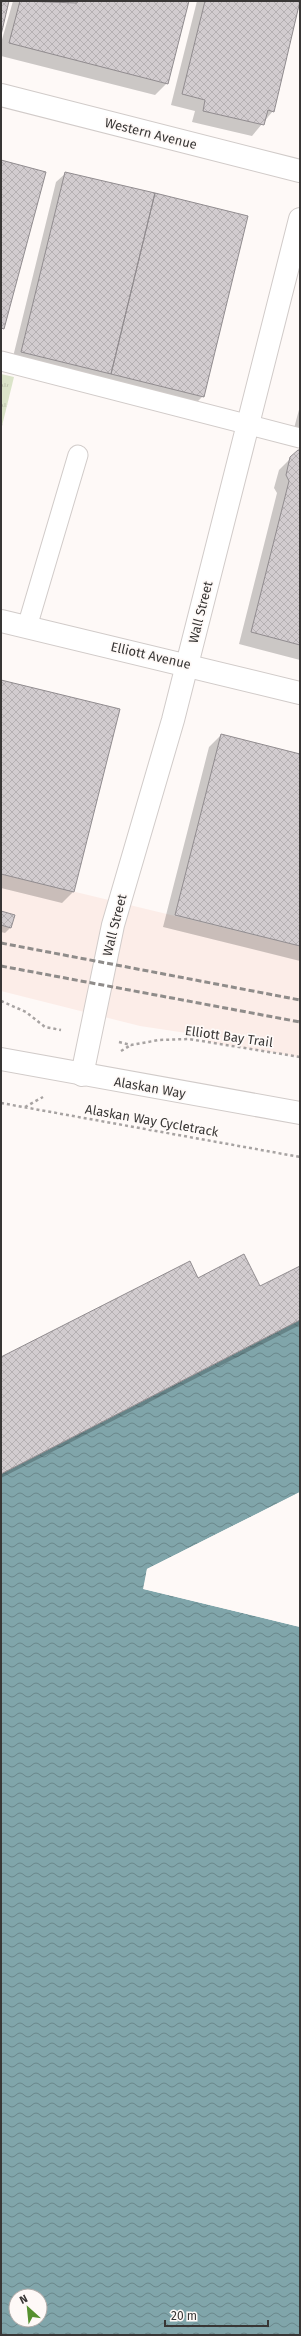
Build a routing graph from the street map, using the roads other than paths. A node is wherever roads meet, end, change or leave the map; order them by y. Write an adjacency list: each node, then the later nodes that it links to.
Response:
1 (1, 95): 2 (main road, Western Avenue)
2 (300, 170)
3 (300, 219): 5 (main road, Wall Street)
4 (1, 361): 5 (lane)
5 (248, 425): 6 (lane); 10 (main road, Wall Street)
6 (300, 438)
7 (78, 455): 9 (lane)
8 (1, 621): 9 (main road, Elliott Avenue)
9 (27, 627): 10 (main road, Elliott Avenue)
10 (187, 664): 11 (main road, Elliott Avenue); 13 (main road, Wall Street)
11 (300, 692)
12 (1, 1059): 13 (main road, Alaskan Way)
13 (82, 1074): 14 (main road, Alaskan Way)
14 (300, 1113)

